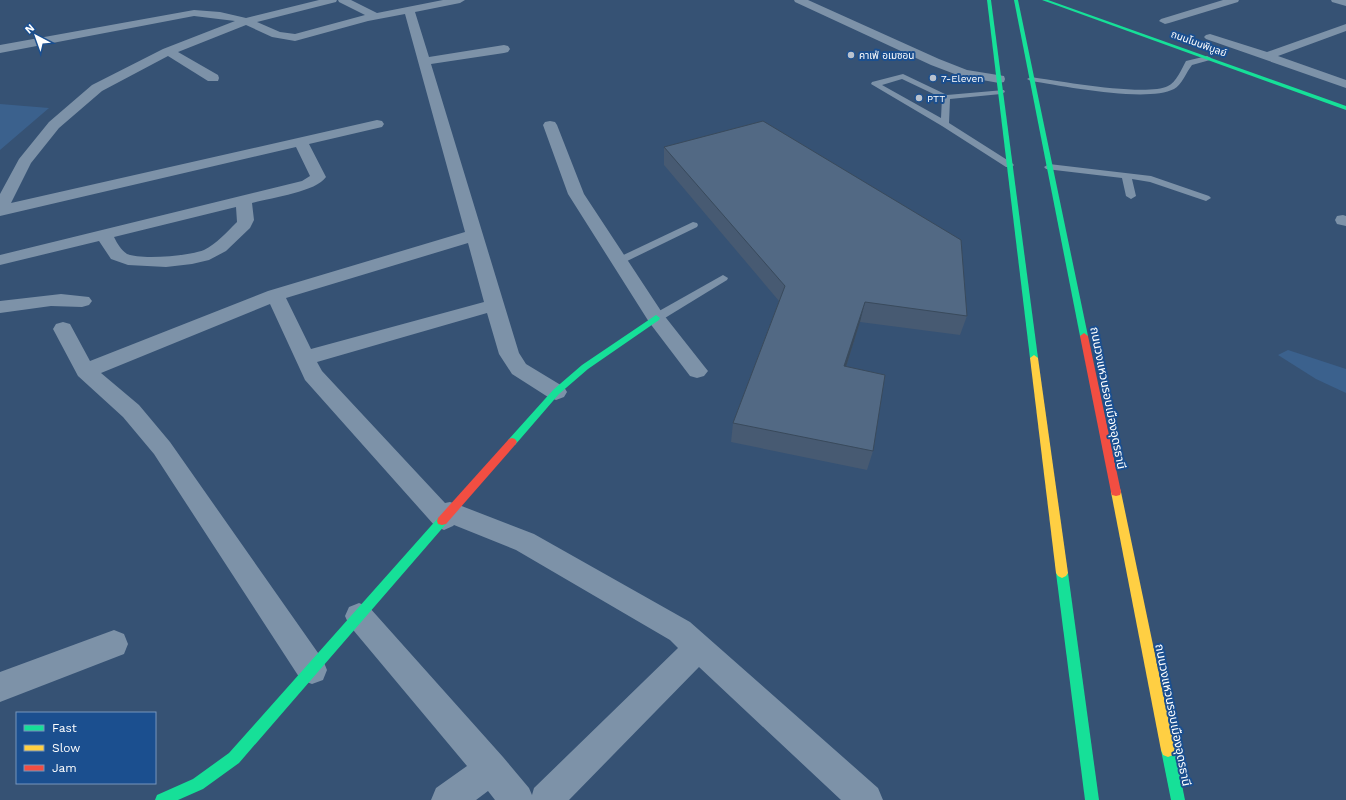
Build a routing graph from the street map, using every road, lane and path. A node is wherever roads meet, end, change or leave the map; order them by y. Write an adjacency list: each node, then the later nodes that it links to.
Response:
1 (332, 0): 14 (street)
2 (343, 0): 12 (street)
3 (460, 0): 11 (street)
4 (799, 0): 25 (street)
5 (989, 0): 25 (main road)
6 (1016, 0): 26 (main road, ถนนวงแหวนรอบเมืองอุดรธานี)
7 (1044, 0): 21 (main road, ถนนโนนพิบูลย์)
8 (1234, 0): 13 (street)
9 (1336, 0): 10 (street)
10 (1346, 3)
11 (409, 10): 12 (street); 23 (street)
12 (375, 16): 14 (street)
13 (1165, 21)
14 (246, 22): 18 (street); 19 (street)
15 (1346, 27): 20 (street)
16 (1210, 37): 20 (street)
17 (504, 49): 23 (street)
18 (0, 50): 22 (street)
19 (167, 52): 24 (street); 41 (street)
20 (1267, 56): 27 (street)
21 (1207, 58): 26 (lane); 30 (main road, ถนนโนนพิบูลย์)
22 (0, 61)
23 (425, 61): 44 (street)
24 (212, 78)
25 (999, 79): 28 (main road)
26 (1031, 79): 36 (main road, ถนนวงแหวนรอบเมืองอุดรธานี)
27 (1346, 84)
28 (1001, 92): 29 (lane); 35 (main road)
29 (946, 97): 32 (lane); 32 (lane)
30 (1346, 108)
31 (377, 124): 34 (street)
32 (945, 124): 35 (lane)
33 (550, 125): 46 (street)
34 (301, 142): 40 (street); 41 (street)
35 (1009, 165): 70 (main road)
36 (1049, 167): 37 (lane); 71 (main road, ถนนวงแหวนรอบเมืองอุดรธานี)
37 (1126, 176): 38 (lane); 39 (lane)
38 (1131, 196)
39 (1206, 198)
40 (244, 200): 43 (street); 43 (street)
41 (0, 210)
42 (694, 225): 46 (lane)
43 (104, 234): 45 (street)
44 (475, 235): 48 (street); 50 (street)
45 (0, 260)
46 (619, 261): 52 (street)
47 (723, 278): 52 (lane)
48 (275, 294): 54 (street); 55 (street)
49 (82, 301): 51 (street)
50 (495, 305): 54 (street); 57 (street)
51 (0, 307)
52 (656, 318): 56 (street); 57 (main road)
53 (63, 329): 55 (street)
54 (305, 358): 58 (street)
55 (85, 371): 62 (street)
56 (697, 371)
57 (556, 392): 58 (main road)
58 (447, 516): 59 (main road); 61 (street)
59 (360, 616): 62 (main road); 64 (street)
60 (114, 644): 63 (street)
61 (698, 648): 68 (street); 69 (street)
62 (312, 670): 65 (main road)
63 (0, 687)
64 (491, 768): 66 (street); 67 (street)
65 (162, 800)
66 (448, 800)
67 (517, 800)
68 (546, 800)
69 (866, 800)
70 (1092, 800)
71 (1178, 800)

